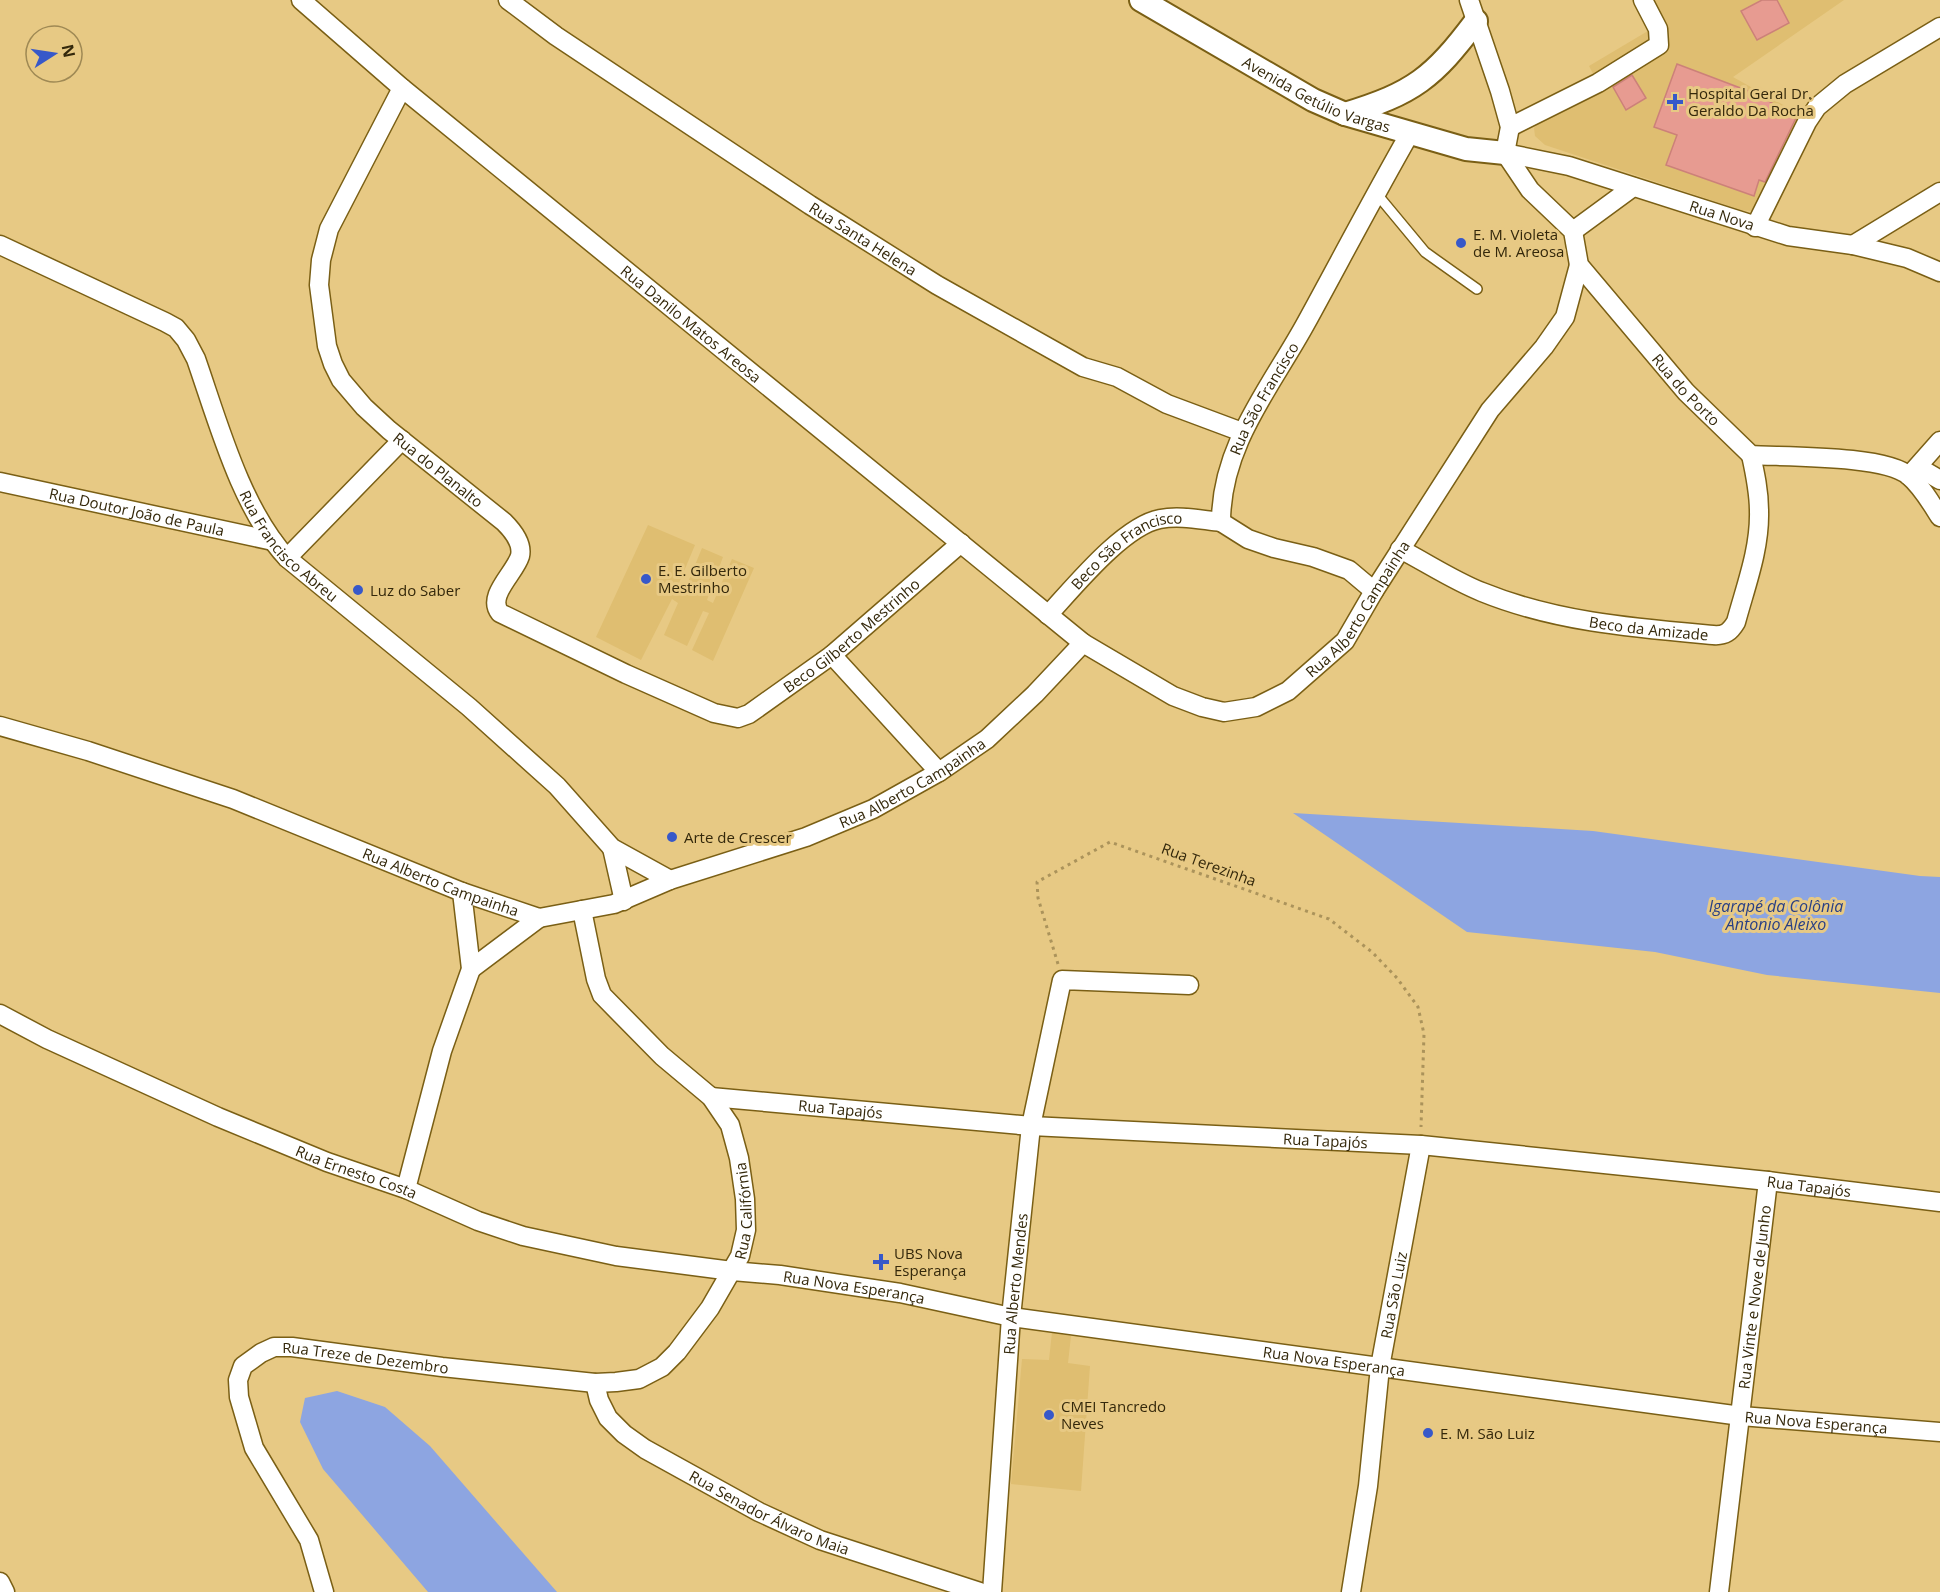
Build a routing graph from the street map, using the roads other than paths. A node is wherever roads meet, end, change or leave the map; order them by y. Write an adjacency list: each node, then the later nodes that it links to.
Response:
1 (301, 0): 7 (street, Rua Danilo Matos Areosa)
2 (508, 0): 22 (street, Rua Santa Helena)
3 (1141, 0): 8 (street, Avenida Getúlio Vargas)
4 (1643, 0): 9 (street)
5 (1473, 10): 8 (street); 9 (street)
6 (1940, 27): 15 (street)
7 (402, 88): 23 (street, Rua do Planalto); 32 (street, Rua Danilo Matos Areosa)
8 (1345, 114): 10 (street, Avenida Getúlio Vargas)
9 (1510, 127): 11 (street)
10 (1410, 133): 11 (street, Avenida Getúlio Vargas); 14 (street, Rua São Francisco)
11 (1505, 153): 12 (street, Rua Nova); 16 (street)
12 (1634, 187): 15 (street, Rua Nova); 16 (street)
13 (1940, 192): 18 (street)
14 (1376, 194): 21 (lane); 22 (street, Rua São Francisco)
15 (1755, 227): 18 (street, Rua Nova)
16 (1573, 231): 19 (street)
17 (0, 245): 31 (street, Rua Francisco Abreu)
18 (1853, 245): 20 (street, Rua Nova)
19 (1579, 265): 25 (street, Rua do Porto); 33 (street, Rua Alberto Campainha)
20 (1940, 272)
21 (1477, 289)
22 (1242, 432): 30 (street, Rua São Francisco)
23 (402, 440): 34 (street); 39 (street, Rua do Planalto)
24 (1940, 441): 26 (street)
25 (1751, 454): 26 (street); 33 (street, Beco da Amizade)
26 (1914, 472): 27 (street); 29 (street)
27 (1940, 480)
28 (0, 482): 31 (street, Rua Doutor João de Paula)
29 (1940, 517)
30 (1221, 522): 35 (street); 36 (street, Beco São Francisco)
31 (273, 542): 34 (street, Rua Francisco Abreu)
32 (960, 543): 36 (street, Rua Danilo Matos Areosa); 38 (street, Beco Gilberto Mestrinho)
33 (1400, 549): 35 (street, Rua Alberto Campainha)
34 (287, 558): 42 (street, Rua Francisco Abreu)
35 (1374, 591): 37 (street, Rua Alberto Campainha)
36 (1048, 615): 37 (street, Rua Danilo Matos Areosa)
37 (1083, 643): 41 (street, Rua Alberto Campainha)
38 (832, 655): 39 (street, Beco Gilberto Mestrinho); 41 (street)
39 (738, 718)
40 (0, 726): 44 (street, Rua Alberto Campainha)
41 (939, 772): 43 (street, Rua Alberto Campainha)
42 (612, 848): 43 (street, Rua Francisco Abreu); 45 (street, Rua Francisco Abreu)
43 (670, 880): 45 (street, Rua Alberto Campainha)
44 (462, 892): 47 (street, Rua Alberto Campainha); 48 (street)
45 (624, 901): 46 (street, Rua Alberto Campainha)
46 (582, 910): 47 (street, Rua Alberto Campainha); 51 (street, Rua Califórnia)
47 (539, 918): 48 (street)
48 (471, 969): 55 (street)
49 (1189, 985): 52 (street, Rua Alberto Mendes)
50 (0, 1014): 55 (street, Rua Ernesto Costa)
51 (711, 1097): 52 (street, Rua Tapajós); 57 (street, Rua Califórnia)
52 (1032, 1126): 53 (street, Rua Tapajós); 58 (street, Rua Alberto Mendes)
53 (1421, 1145): 54 (street, Rua Tapajós); 59 (street, Rua São Luiz)
54 (1768, 1181): 56 (street, Rua Tapajós); 61 (street, Rua Vinte e Nove de Junho)
55 (406, 1189): 57 (street, Rua Ernesto Costa)
56 (1940, 1202)
57 (732, 1271): 58 (street, Rua Nova Esperança); 60 (street, Rua Califórnia)
58 (1011, 1317): 59 (street, Rua Nova Esperança); 67 (street, Rua Alberto Mendes)
59 (1380, 1367): 61 (street, Rua Nova Esperança); 68 (street, Rua São Luiz)
60 (595, 1383): 65 (street, Rua Treze de Dezembro); 66 (street, Rua Senador Álvaro Maia)
61 (1741, 1416): 62 (street, Rua Nova Esperança); 69 (street, Rua Vinte e Nove de Junho)
62 (1940, 1432)
63 (0, 1582): 64 (street)
64 (5, 1592)
65 (324, 1592)
66 (980, 1592)
67 (992, 1592)
68 (1351, 1592)
69 (1719, 1592)

